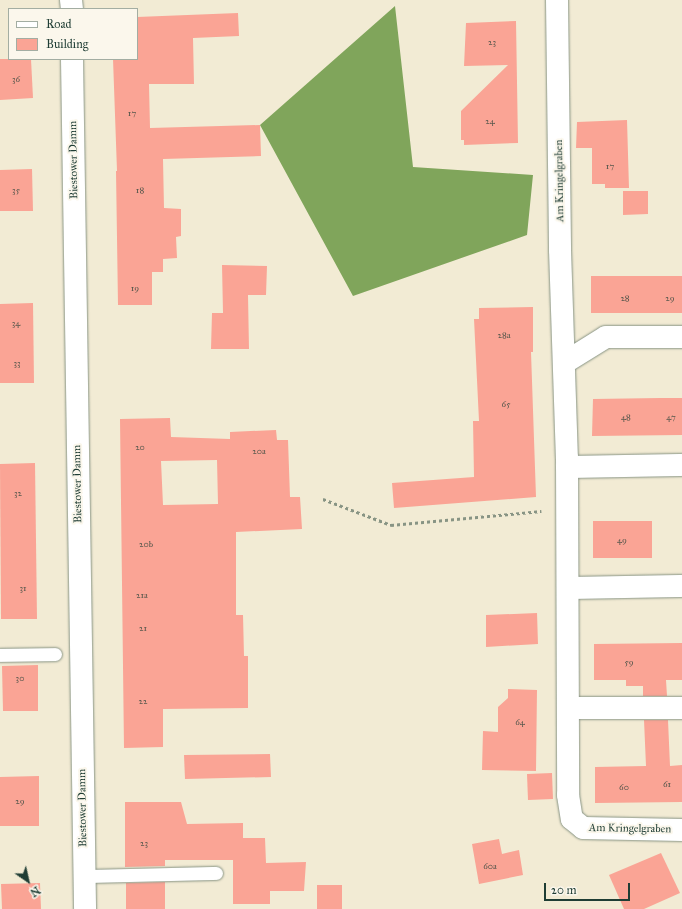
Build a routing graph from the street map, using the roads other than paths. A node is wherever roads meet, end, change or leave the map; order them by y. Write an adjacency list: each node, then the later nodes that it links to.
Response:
1 (557, 0): 4 (street, Am Kringelgraben)
2 (72, 60): 15 (street, Biestower Damm)
3 (682, 337): 4 (street)
4 (564, 363): 6 (street, Am Kringelgraben)
5 (682, 465): 6 (street)
6 (567, 467): 8 (street, Am Kringelgraben)
7 (682, 586): 8 (street)
8 (568, 588): 11 (street, Am Kringelgraben)
9 (55, 654): 10 (lane)
10 (0, 655)
11 (568, 708): 12 (street); 13 (street, Am Kringelgraben)
12 (682, 708)
13 (682, 830)
14 (216, 873): 15 (lane)
15 (84, 876): 16 (street, Biestower Damm)
16 (85, 909)

